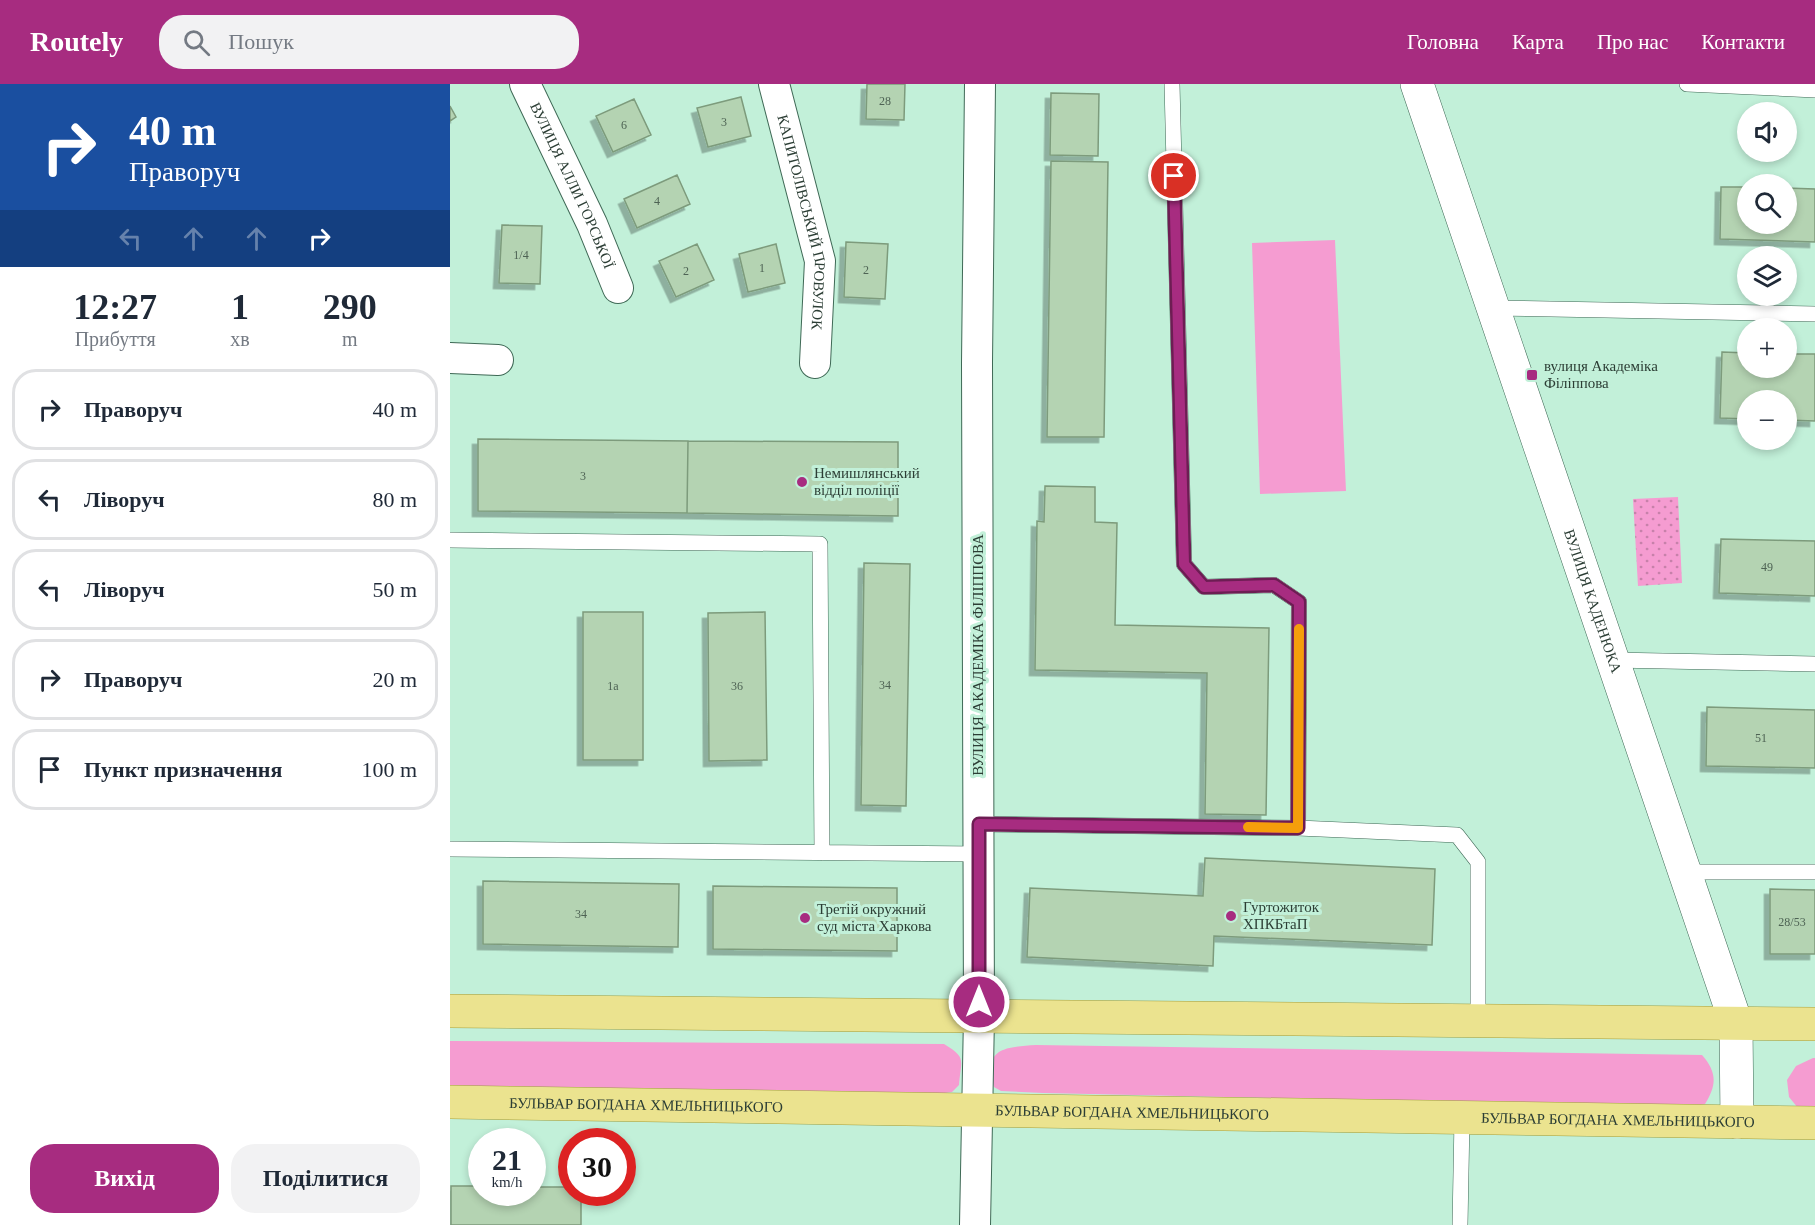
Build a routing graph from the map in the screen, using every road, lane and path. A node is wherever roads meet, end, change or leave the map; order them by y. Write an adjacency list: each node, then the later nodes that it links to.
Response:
1 (525, 84): 8 (street, ВУЛИЦЯ АЛЛИ ГОРСЬКОЇ)
2 (774, 84): 13 (street, КАПИТОЛІВСЬКИЙ ПРОВУЛОК)
3 (980, 84): 17 (street, ВУЛИЦЯ АКАДЕМІКА ФІЛІППОВА)
4 (1172, 84): 18 (lane)
5 (1417, 84): 9 (street, ВУЛИЦЯ КАДЕНЮКА)
6 (1687, 84): 7 (lane)
7 (1815, 90)
8 (618, 288)
9 (1493, 308): 10 (lane); 15 (street, ВУЛИЦЯ КАДЕНЮКА)
10 (1815, 314)
11 (450, 358): 12 (street)
12 (498, 360)
13 (815, 363)
14 (450, 540): 20 (lane)
15 (1612, 660): 16 (lane); 22 (street, ВУЛИЦЯ КАДЕНЮКА)
16 (1815, 664)
17 (972, 824): 18 (lane); 21 (street, ВУЛИЦЯ АКАДЕМІКА ФІЛІППОВА)
18 (1298, 828): 26 (lane)
19 (450, 849): 20 (lane)
20 (822, 853): 21 (lane)
21 (979, 854): 25 (street, ВУЛИЦЯ АКАДЕМІКА ФІЛІППОВА)
22 (1684, 872): 23 (lane); 27 (street, ВУЛИЦЯ КАДЕНЮКА)
23 (1815, 872)
24 (450, 1011): 25 (main road)
25 (979, 1016): 26 (main road); 30 (street, ВУЛИЦЯ АКАДЕМІКА ФІЛІППОВА)
26 (1478, 1021): 27 (main road)
27 (1736, 1023): 28 (main road); 32 (street, ВУЛИЦЯ КАДЕНЮКА)
28 (1815, 1024)
29 (450, 1102): 30 (main road, БУЛЬВАР БОГДАНА ХМЕЛЬНИЦЬКОГО)
30 (977, 1110): 31 (main road, БУЛЬВАР БОГДАНА ХМЕЛЬНИЦЬКОГО); 34 (street, ВУЛИЦЯ АКАДЕМІКА ФІЛІППОВА)
31 (1462, 1119): 32 (main road, БУЛЬВАР БОГДАНА ХМЕЛЬНИЦЬКОГО); 35 (lane)
32 (1737, 1122): 33 (main road, БУЛЬВАР БОГДАНА ХМЕЛЬНИЦЬКОГО)
33 (1815, 1124)
34 (975, 1225)
35 (1460, 1225)

